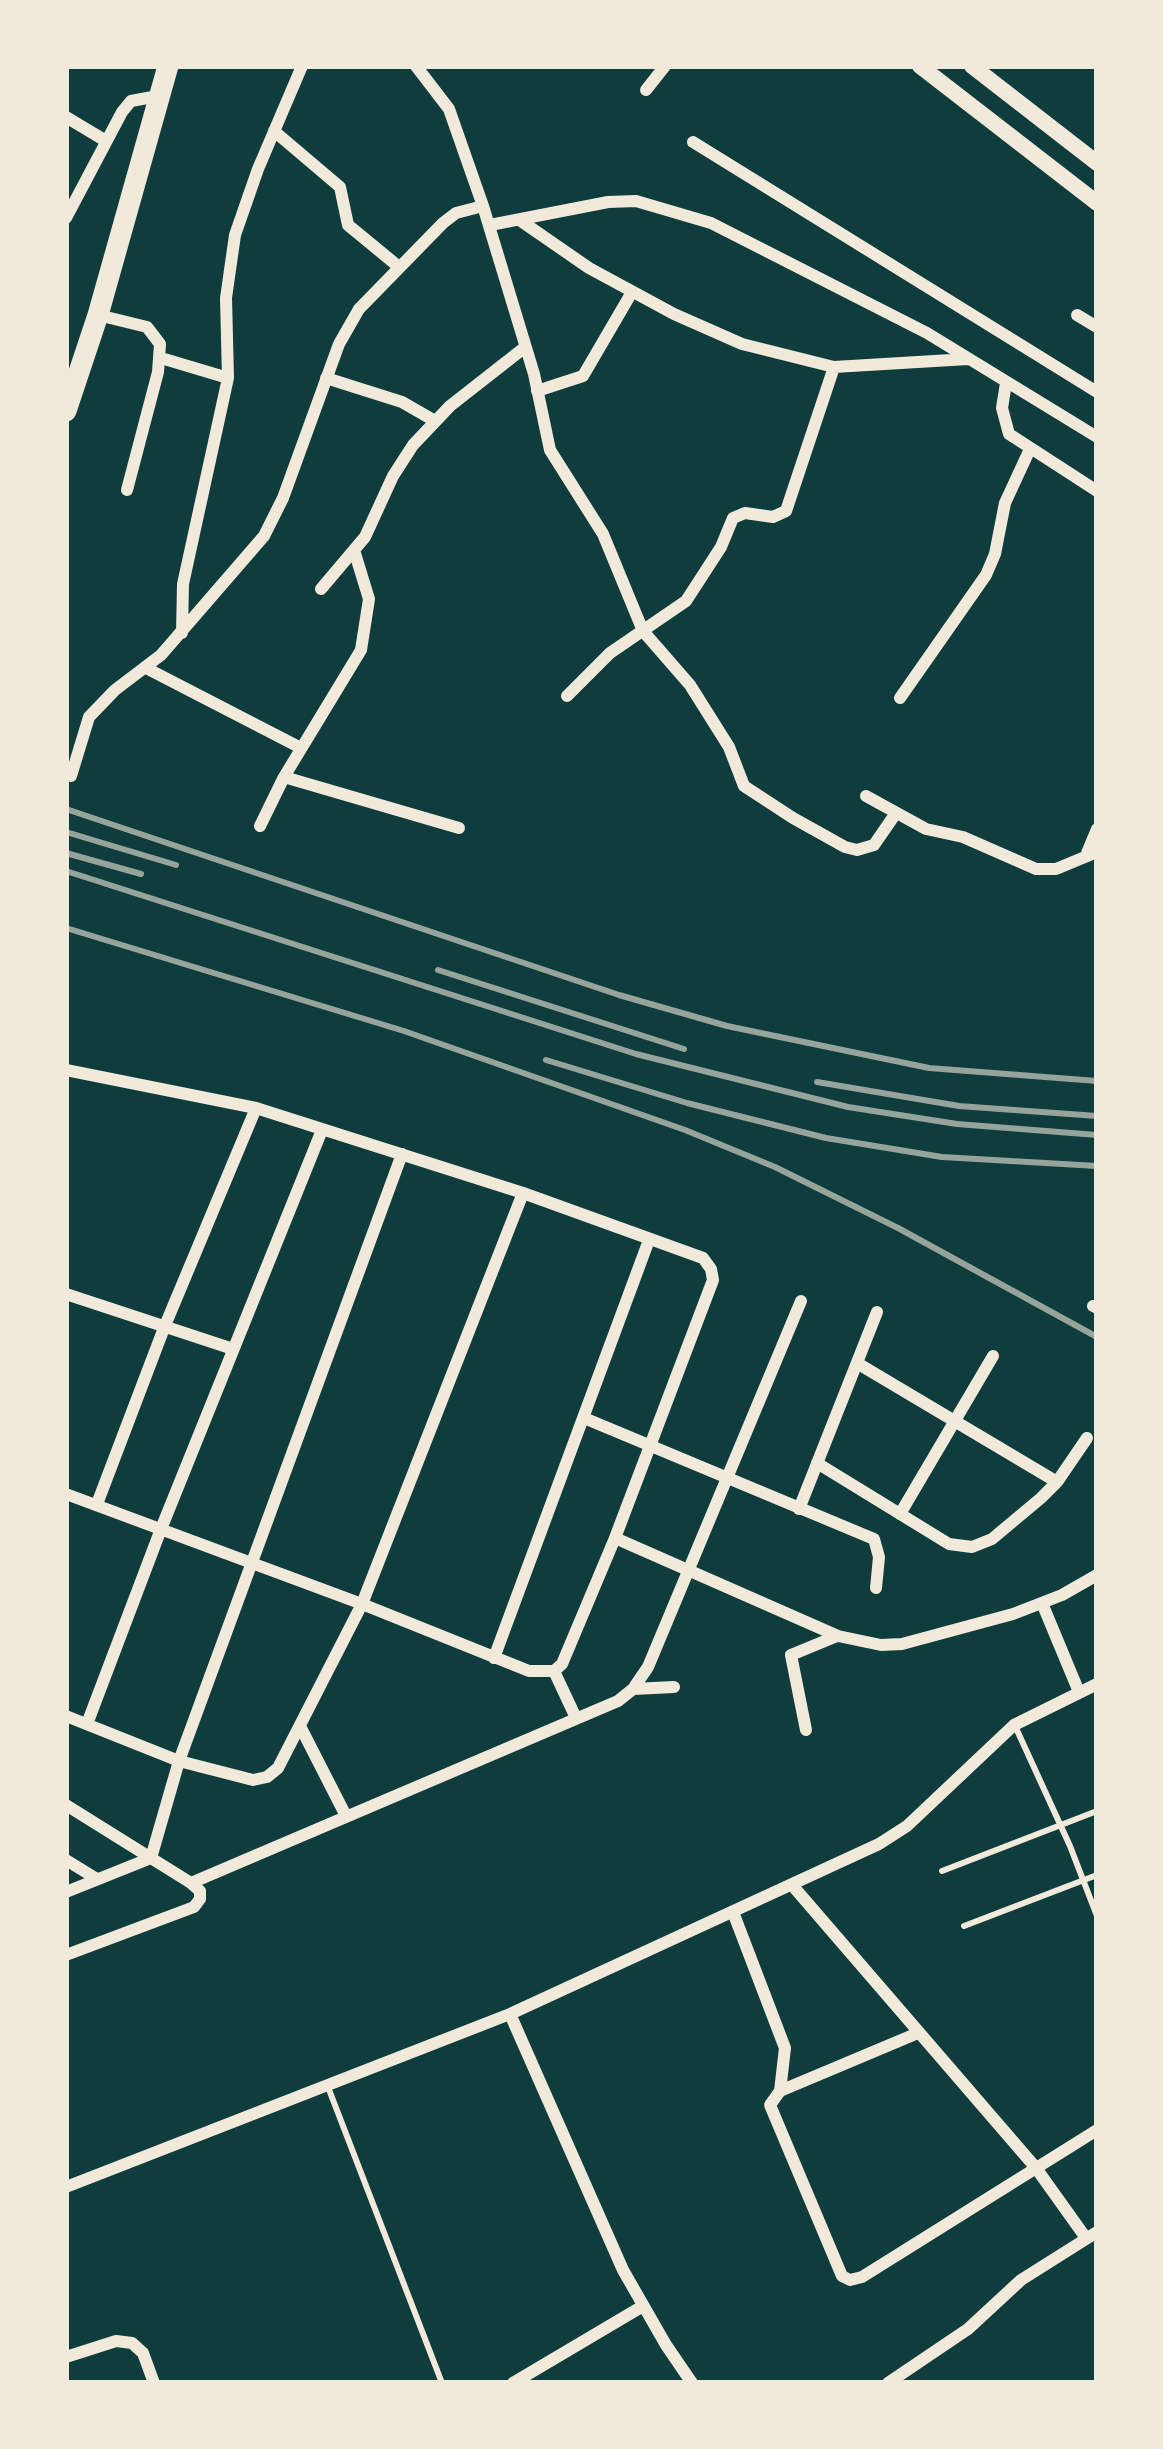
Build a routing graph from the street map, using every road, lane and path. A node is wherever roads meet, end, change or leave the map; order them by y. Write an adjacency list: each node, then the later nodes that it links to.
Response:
1 (168, 66): 8 (highway)
2 (302, 66): 10 (street)
3 (416, 66): 15 (street)
4 (665, 66): 7 (street)
5 (920, 66): 14 (main road)
6 (972, 66): 13 (main road)
7 (646, 90)
8 (158, 96): 11 (street); 21 (highway)
9 (66, 117): 11 (street)
10 (274, 131): 19 (street); 28 (street)
11 (106, 141): 16 (street)
12 (693, 142): 32 (street)
13 (1097, 163)
14 (1097, 203)
15 (484, 206): 18 (street); 19 (street)
16 (66, 218)
17 (520, 220): 18 (street); 20 (street); 26 (street)
18 (490, 225): 24 (street)
19 (398, 267): 29 (street)
20 (632, 292): 27 (street); 31 (street)
21 (98, 315): 25 (street); 33 (highway)
22 (1077, 315): 23 (street)
23 (1097, 327)
24 (524, 348): 31 (street); 34 (street)
25 (160, 358): 28 (street); 37 (street)
26 (968, 359): 27 (street); 30 (street)
27 (834, 367): 41 (street)
28 (228, 378): 42 (street)
29 (326, 378): 34 (street); 42 (street)
30 (1006, 383): 35 (street); 36 (street)
31 (537, 391): 41 (street)
32 (1097, 392)
33 (66, 411)
34 (435, 421): 39 (street)
35 (1097, 437)
36 (1030, 449): 38 (street); 45 (street)
37 (127, 490)
38 (1097, 491)
39 (354, 550): 40 (street); 46 (street)
40 (321, 589)
41 (643, 631): 44 (street); 50 (street)
42 (182, 633): 43 (street)
43 (146, 668): 46 (street); 47 (street)
44 (567, 696)
45 (900, 698)
46 (301, 748): 48 (street)
47 (71, 776)
48 (284, 777): 51 (street); 52 (street)
49 (866, 796): 50 (street)
50 (896, 813): 54 (street)
51 (260, 826)
52 (459, 828)
53 (1097, 829): 54 (street)
54 (1092, 853)
55 (66, 1070): 56 (street)
56 (256, 1108): 57 (street); 64 (street)
57 (322, 1130): 58 (street); 65 (street)
58 (402, 1154): 59 (street); 81 (street)
59 (523, 1193): 60 (street); 85 (street)
60 (650, 1240): 68 (street); 71 (street)
61 (66, 1294): 64 (street)
62 (801, 1301): 73 (street)
63 (878, 1312): 67 (street)
64 (164, 1328): 65 (street); 76 (street)
65 (233, 1349): 79 (street)
66 (993, 1356): 69 (street)
67 (857, 1364): 69 (street); 72 (street)
68 (584, 1418): 71 (street); 88 (street)
69 (956, 1420): 74 (street); 78 (street)
70 (1088, 1438): 74 (street)
71 (652, 1446): 73 (street); 80 (street)
72 (817, 1463): 77 (street); 78 (street)
73 (725, 1478): 77 (street); 82 (street)
74 (1057, 1482): 78 (street)
75 (66, 1494): 76 (street)
76 (97, 1504): 79 (street)
77 (799, 1509): 84 (street)
78 (900, 1514)
79 (161, 1529): 81 (street); 96 (street)
80 (616, 1538): 82 (street); 89 (street)
81 (251, 1563): 85 (street); 100 (street)
82 (686, 1567): 87 (street); 92 (street)
83 (1097, 1576): 86 (street)
84 (876, 1588)
85 (362, 1604): 88 (street); 98 (street)
86 (1042, 1604): 87 (street); 93 (street)
87 (838, 1636): 99 (street)
88 (494, 1658): 89 (street)
89 (554, 1671): 95 (street)
90 (1097, 1684): 93 (street)
91 (674, 1687): 92 (street)
92 (633, 1689): 95 (street)
93 (1079, 1692): 97 (street)
94 (66, 1716): 96 (street)
95 (576, 1718): 103 (street)
96 (87, 1724): 100 (street)
97 (1014, 1725): 104 (lane); 112 (street)
98 (300, 1726): 100 (street); 103 (street)
99 (806, 1730)
100 (179, 1761): 105 (street)
101 (66, 1805): 105 (street)
102 (1097, 1811): 104 (lane)
103 (346, 1816): 111 (street)
104 (1060, 1825): 107 (lane); 110 (lane)
105 (151, 1858): 109 (street); 111 (street)
106 (66, 1860): 109 (street)
107 (942, 1871)
108 (1097, 1876): 110 (lane)
109 (97, 1879): 113 (street)
110 (1083, 1881): 115 (lane); 116 (lane)
111 (191, 1883): 117 (street)
112 (792, 1885): 114 (street); 119 (street)
113 (66, 1892)
114 (733, 1912): 118 (street); 121 (street)
115 (1097, 1916)
116 (964, 1926)
117 (66, 1955)
118 (510, 2014): 120 (street); 126 (street)
119 (918, 2033): 121 (street); 123 (street)
120 (328, 2087): 124 (street); 129 (lane)
121 (780, 2090): 123 (street)
122 (1097, 2130): 123 (street)
123 (1036, 2168): 125 (street)
124 (66, 2187)
125 (1092, 2235): 132 (street)
126 (643, 2306): 130 (street); 131 (street)
127 (66, 2357): 128 (street)
128 (154, 2383)
129 (442, 2383)
130 (513, 2383)
131 (692, 2383)
132 (888, 2383)

